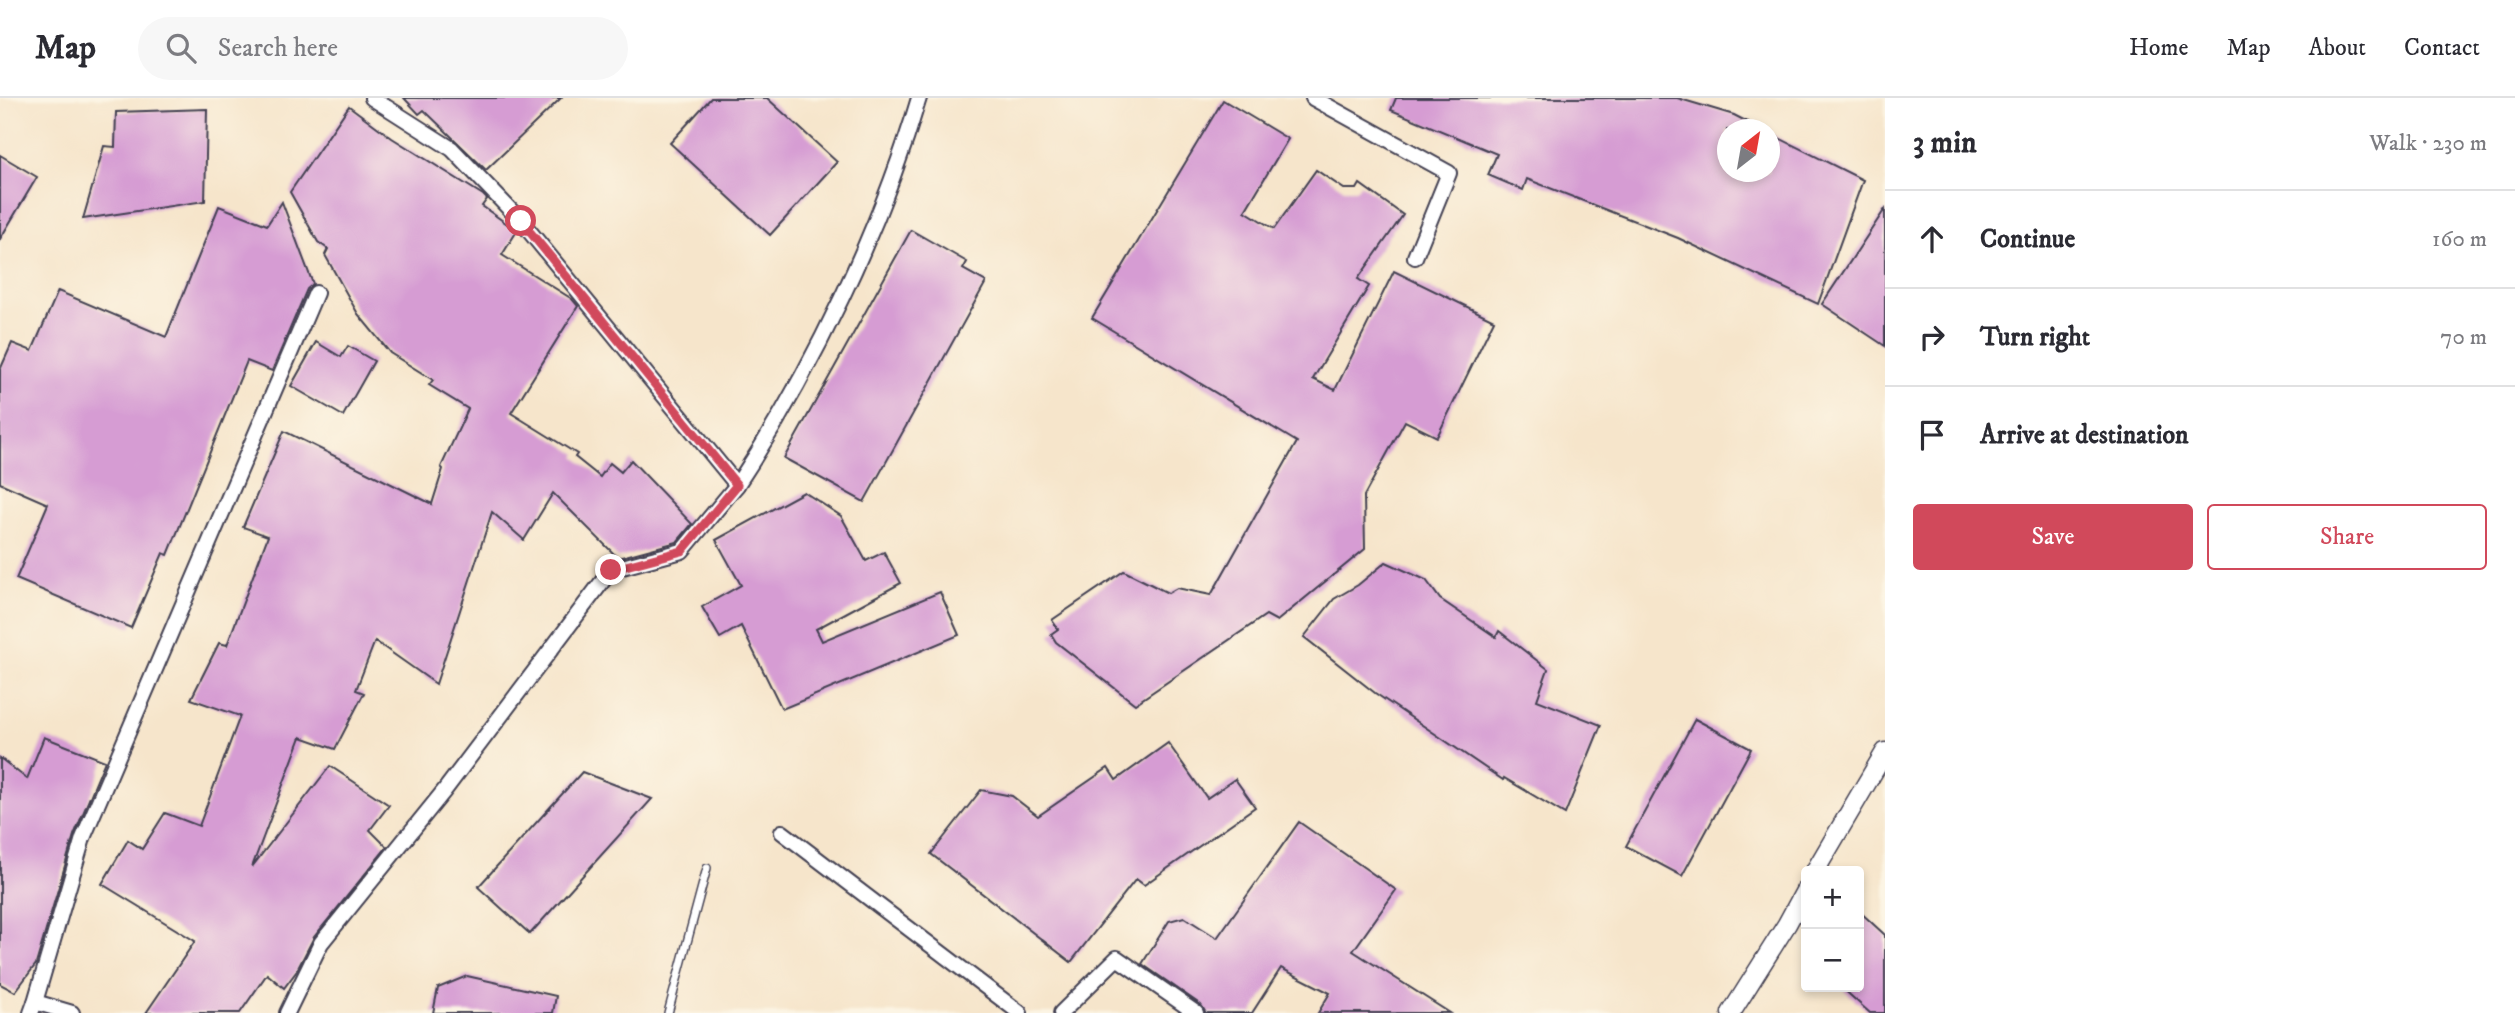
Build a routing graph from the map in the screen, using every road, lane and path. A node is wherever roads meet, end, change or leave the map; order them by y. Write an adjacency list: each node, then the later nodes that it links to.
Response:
1 (372, 98): 6 (street)
2 (919, 98): 6 (street)
3 (1312, 98): 4 (street)
4 (1415, 257)
5 (316, 293): 12 (street)
6 (737, 485): 14 (street)
7 (1885, 752): 9 (street)
8 (782, 832): 16 (street)
9 (1818, 866)
10 (707, 868): 15 (lane)
11 (1801, 897): 19 (street)
12 (33, 1008): 13 (street)
13 (72, 1013)
14 (287, 1013)
15 (668, 1013)
16 (1020, 1013)
17 (1061, 1013): 18 (street)
18 (1196, 1013)
19 (1731, 1013)

